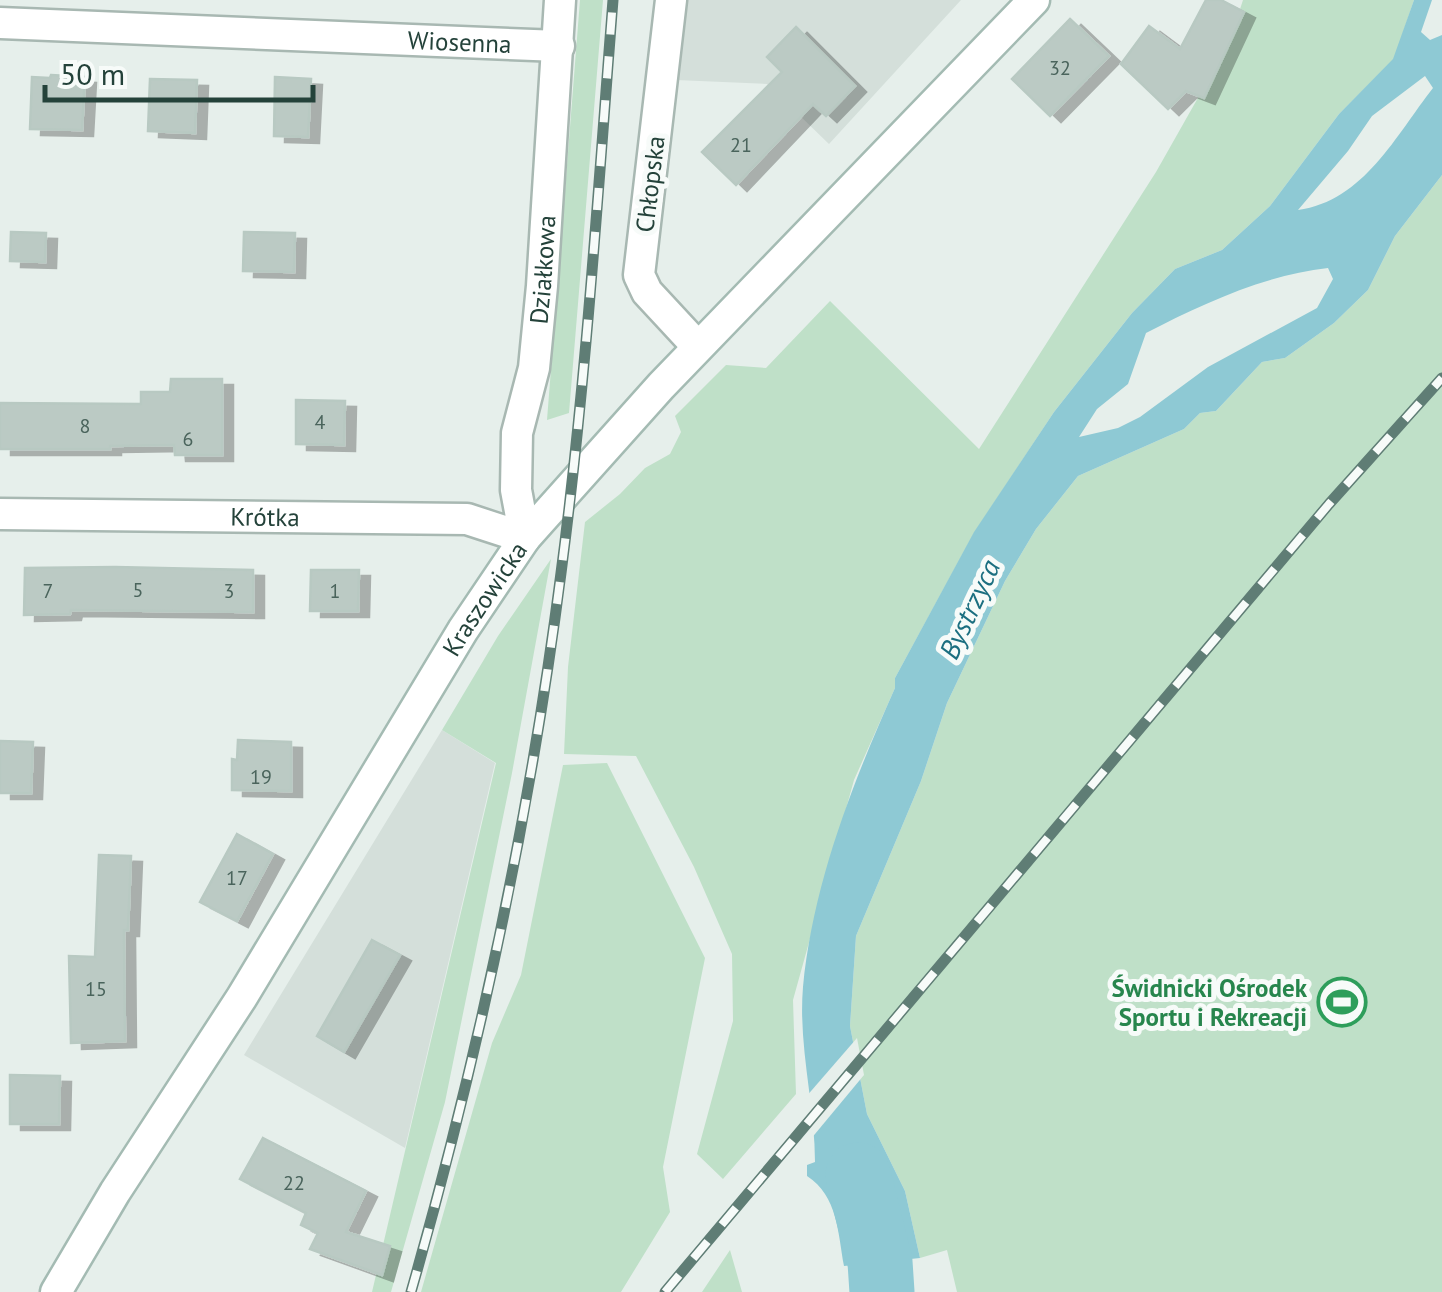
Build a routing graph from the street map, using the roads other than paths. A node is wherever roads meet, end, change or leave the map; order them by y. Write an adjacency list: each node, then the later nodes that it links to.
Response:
1 (560, 0): 5 (street, Działkowa)
2 (671, 0): 6 (street, Chłopska)
3 (1034, 0): 6 (street, Kraszowicka)
4 (0, 23): 5 (street, Wiosenna)
5 (559, 46): 8 (street, Działkowa)
6 (698, 346): 8 (street, Kraszowicka)
7 (0, 514): 8 (street, Krótka)
8 (525, 538): 9 (street, Kraszowicka)
9 (56, 1292)

